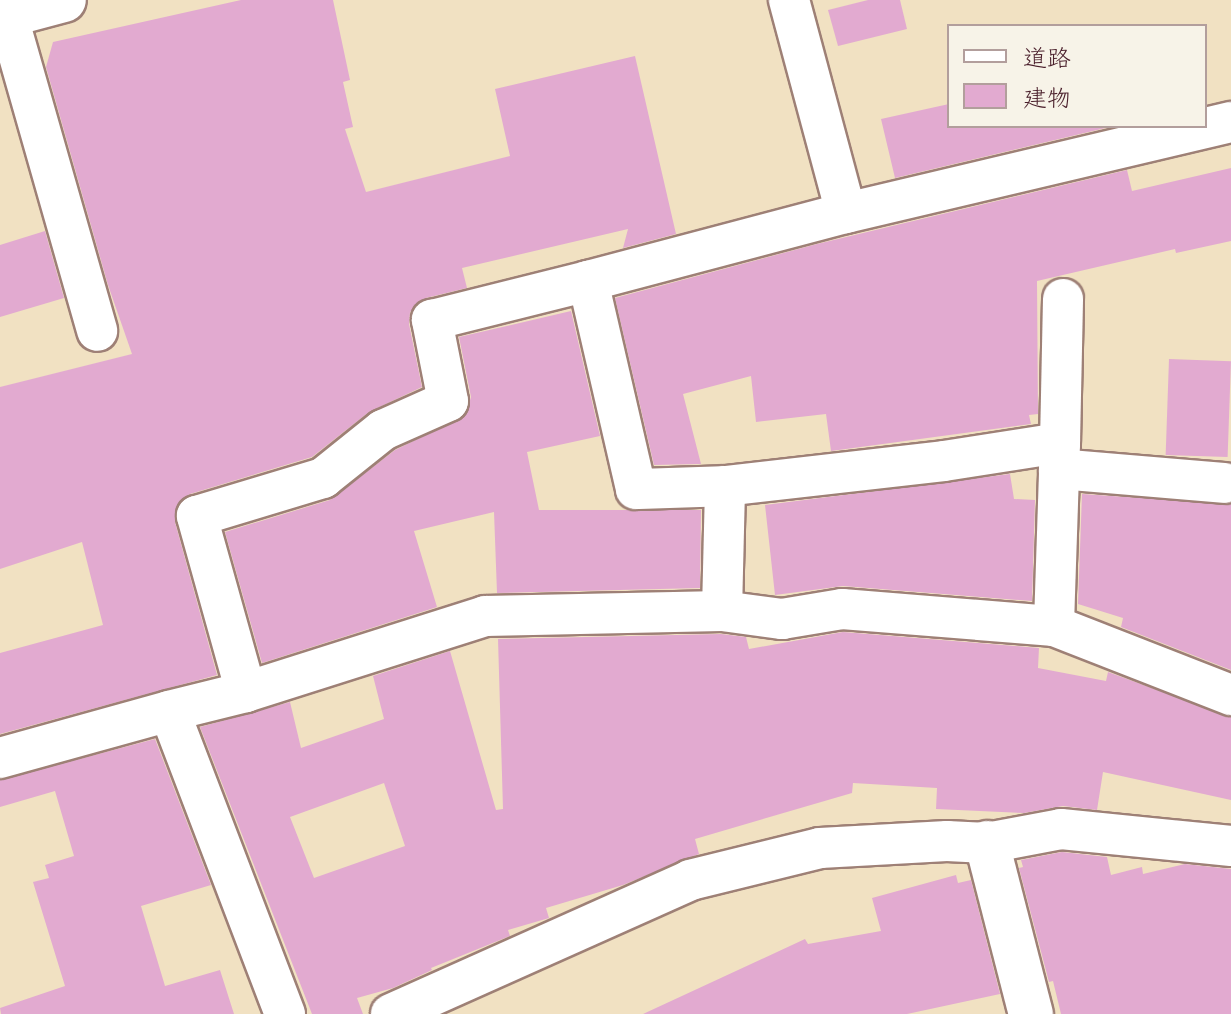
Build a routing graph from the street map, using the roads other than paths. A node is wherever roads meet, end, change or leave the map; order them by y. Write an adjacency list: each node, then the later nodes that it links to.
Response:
1 (64, 0): 3 (street)
2 (789, 0): 7 (street)
3 (3, 11): 10 (street)
4 (1231, 122): 6 (street)
5 (1206, 128): 7 (street)
6 (1207, 128)
7 (846, 213): 8 (street)
8 (588, 281): 13 (street); 16 (street)
9 (1063, 299): 11 (street)
10 (97, 331)
11 (1059, 456): 12 (street); 13 (street); 15 (street)
12 (1224, 483)
13 (725, 486): 14 (street)
14 (722, 611): 15 (street); 16 (street)
15 (1054, 626): 17 (street)
16 (246, 692): 18 (street)
17 (1231, 695)
18 (169, 711): 19 (street); 22 (street)
19 (0, 758)
20 (987, 843): 21 (street); 23 (street); 24 (street)
21 (1231, 846)
22 (285, 1014)
23 (391, 1014)
24 (1031, 1014)

